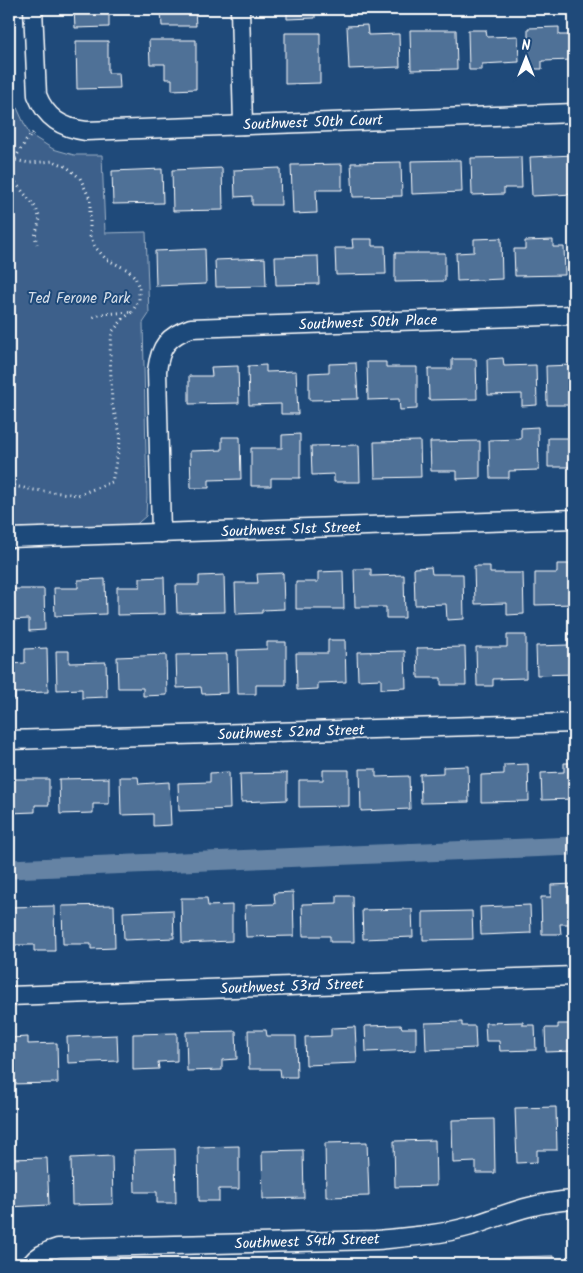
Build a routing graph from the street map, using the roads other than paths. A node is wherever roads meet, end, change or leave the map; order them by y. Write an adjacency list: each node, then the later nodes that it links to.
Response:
1 (33, 9): 4 (street, Southwest 50th Court)
2 (240, 9): 4 (street)
3 (574, 112): 4 (street, Southwest 50th Court)
4 (243, 125)
5 (574, 314): 7 (street, Southwest 50th Place)
6 (574, 519): 7 (street, Southwest 51st Street)
7 (161, 533): 8 (street, Southwest 51st Street)
8 (9, 538)
9 (574, 723): 10 (street, Southwest 52nd Street)
10 (9, 740)
11 (574, 976): 12 (street, Southwest 53rd Street)
12 (9, 996)
13 (574, 1200): 14 (street, Southwest 54th Street)
14 (34, 1261)

